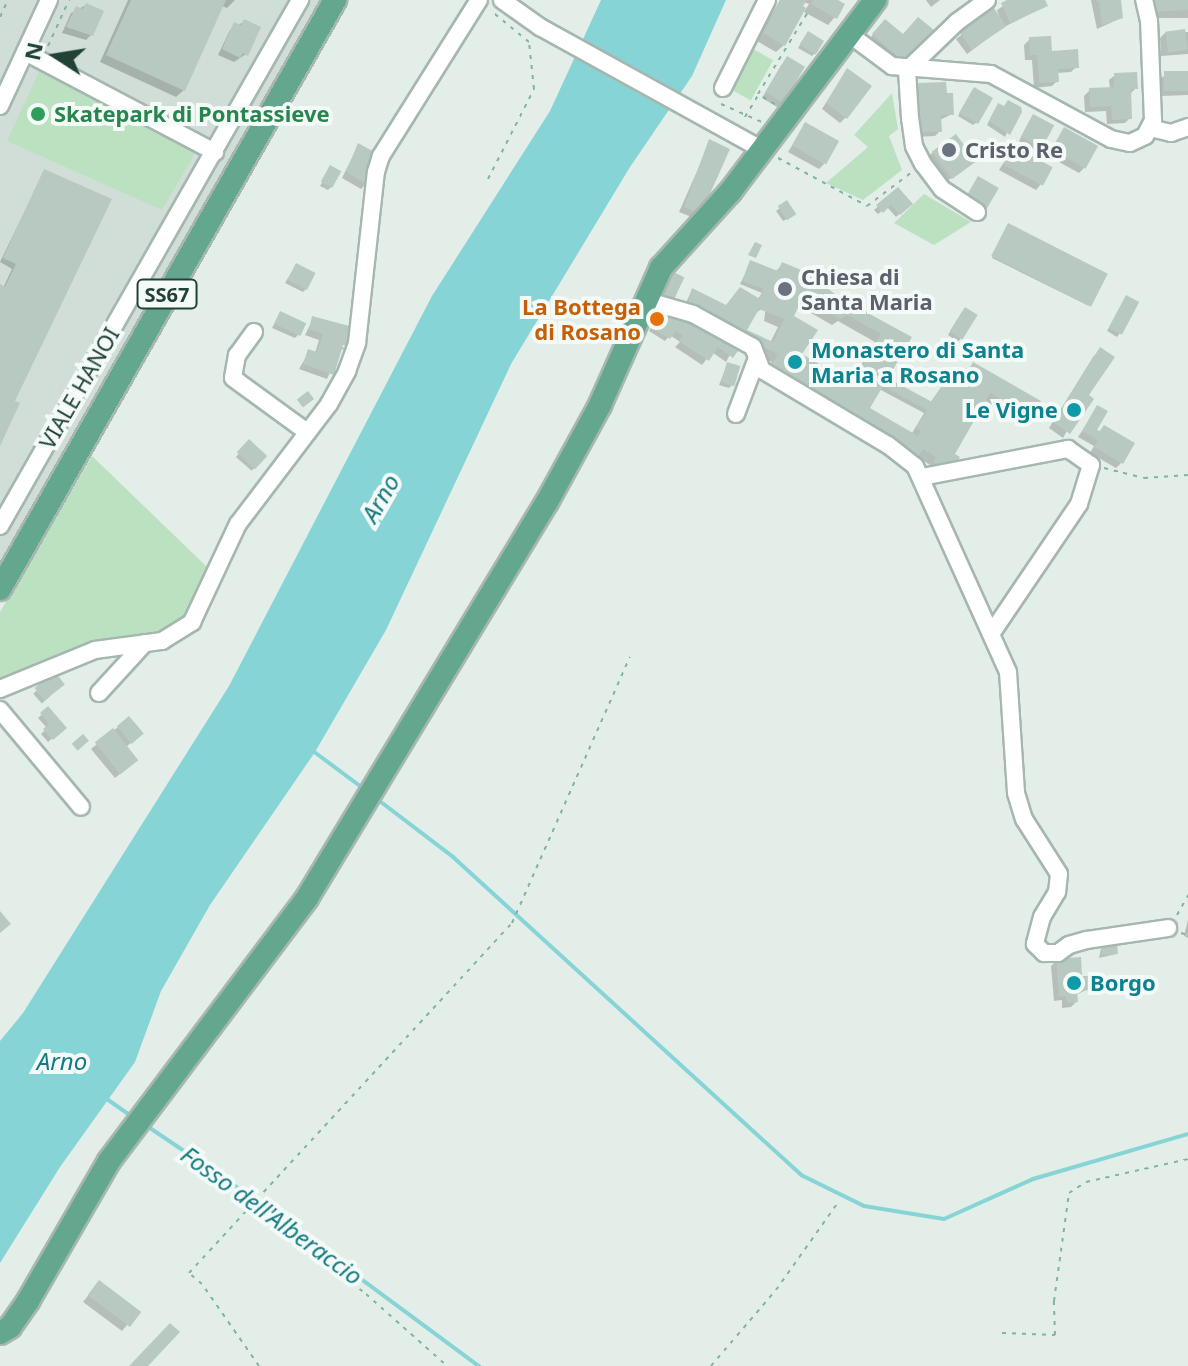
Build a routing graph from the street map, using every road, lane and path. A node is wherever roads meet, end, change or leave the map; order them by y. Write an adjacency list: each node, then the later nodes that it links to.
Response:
1 (8, 0): 13 (path)
2 (49, 0): 15 (street)
3 (69, 0): 16 (path)
4 (300, 0): 27 (street, VIALE HANOI)
5 (335, 0): 40 (main road, SS67)
6 (481, 0): 29 (path); 35 (street)
7 (502, 0): 26 (street)
8 (767, 0): 19 (street)
9 (875, 0): 14 (main road)
10 (987, 0): 17 (street)
11 (1144, 0): 25 (street)
12 (808, 12): 18 (path)
13 (0, 17)
14 (849, 34): 17 (street); 21 (main road)
15 (25, 52): 20 (street); 27 (street)
16 (44, 54)
17 (907, 70): 25 (street); 28 (street)
18 (758, 94): 21 (path); 22 (path)
19 (722, 96): 22 (path)
20 (0, 106)
21 (790, 113): 26 (main road)
22 (745, 117): 23 (path)
23 (767, 121)
24 (1188, 127): 25 (street)
25 (1150, 128)
26 (763, 150): 28 (path); 31 (main road)
27 (215, 152): 39 (street, VIALE HANOI)
28 (923, 164): 30 (street)
29 (488, 179)
30 (977, 212)
31 (648, 301): 33 (street); 53 (main road)
32 (254, 332): 35 (street)
33 (757, 358): 34 (street); 38 (street)
34 (736, 414)
35 (307, 432): 42 (street)
36 (1091, 465): 37 (path); 38 (street); 41 (street)
37 (1188, 475)
38 (922, 477): 41 (street)
39 (0, 526)
40 (0, 589)
41 (991, 634): 49 (street)
42 (145, 643): 44 (street); 45 (street)
43 (630, 657): 52 (path)
44 (0, 689)
45 (99, 693)
46 (0, 710): 47 (street)
47 (81, 807)
48 (1188, 895): 49 (path)
49 (1168, 928)
50 (1188, 1159): 54 (path)
51 (839, 1201): 57 (path)
52 (248, 1209): 55 (path); 56 (path)
53 (0, 1333)
54 (1002, 1333)
55 (259, 1366)
56 (447, 1366)
57 (711, 1366)

